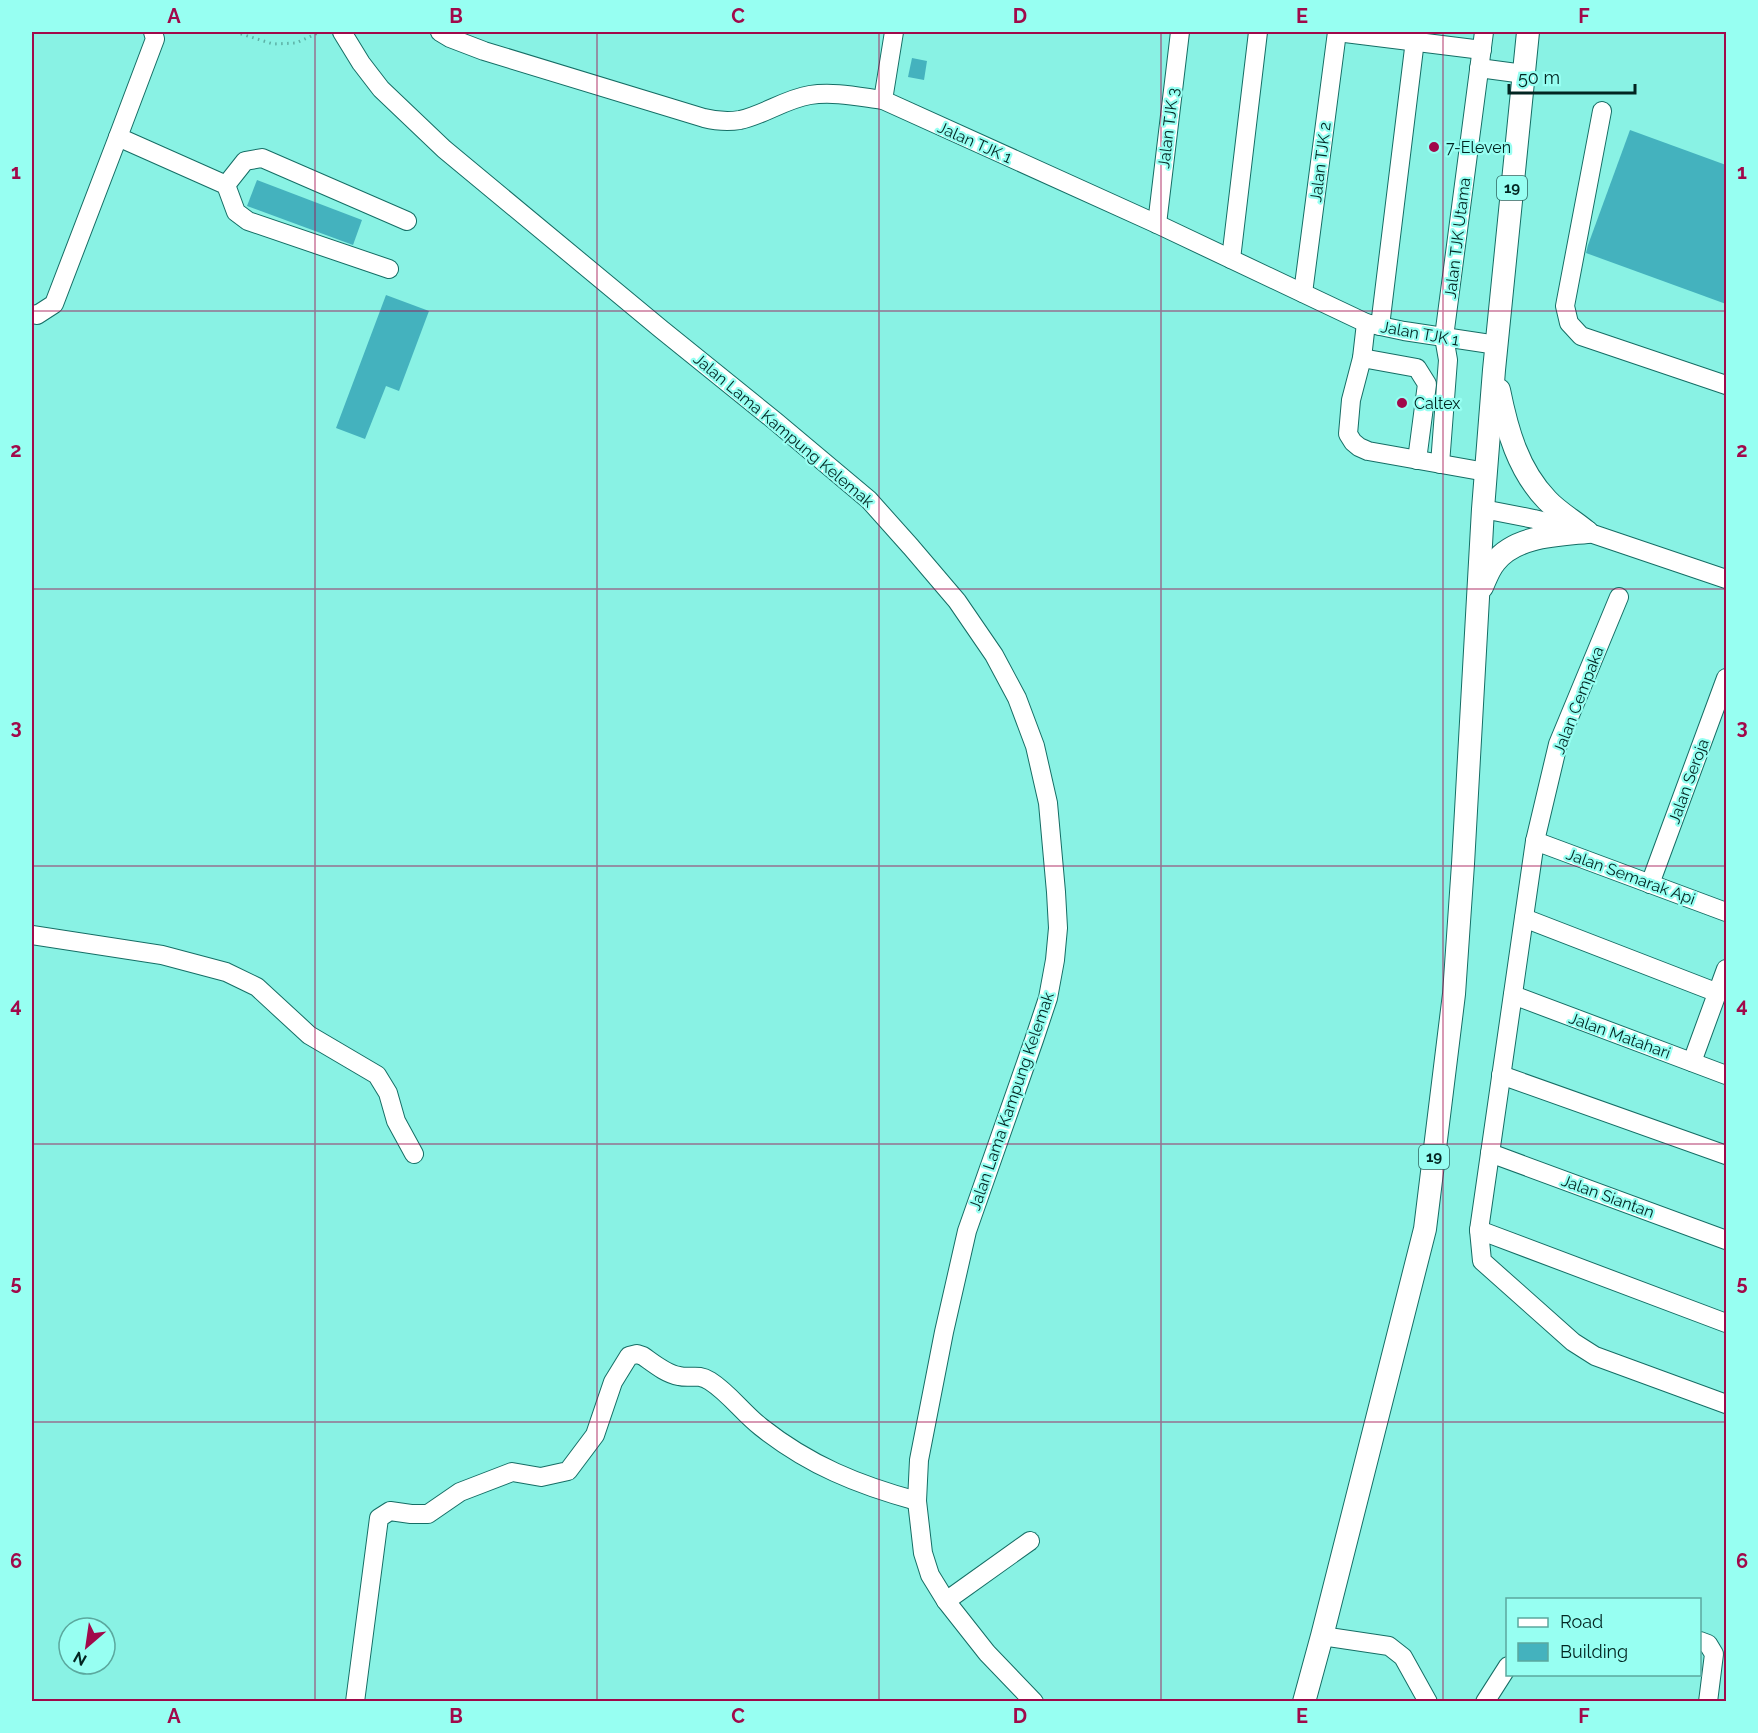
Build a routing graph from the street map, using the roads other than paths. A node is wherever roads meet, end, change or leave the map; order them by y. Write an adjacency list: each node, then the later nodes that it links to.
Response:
1 (153, 32): 14 (street)
2 (342, 32): 55 (street, Jalan Lama Kampung Kelemak)
3 (440, 32): 12 (street, Jalan TJK 1)
4 (894, 32): 12 (street)
5 (1180, 32): 17 (street, Jalan TJK 3)
6 (1258, 32): 18 (street)
7 (1337, 32): 9 (street); 20 (street, Jalan TJK 2)
8 (1528, 32): 11 (main road, 19)
9 (1415, 37): 10 (street); 22 (street)
10 (1482, 50): 11 (street); 23 (street, Jalan TJK Utama)
11 (1524, 74): 24 (main road, 19)
12 (883, 100): 17 (street, Jalan TJK 1)
13 (1602, 111): 27 (street)
14 (118, 137): 15 (street); 21 (street)
15 (226, 185): 16 (street); 19 (street)
16 (407, 221)
17 (1157, 224): 18 (street, Jalan TJK 1)
18 (1231, 259): 20 (street, Jalan TJK 1)
19 (389, 269)
20 (1303, 293): 22 (street, Jalan TJK 1)
21 (32, 314)
22 (1373, 324): 23 (street, Jalan TJK 1); 25 (street)
23 (1444, 337): 24 (street, Jalan TJK 1); 29 (street, Jalan TJK Utama)
24 (1497, 345): 26 (main road, 19)
25 (1362, 358): 28 (street); 28 (street)
26 (1494, 370): 30 (main road, 19); 32 (main road)
27 (1726, 385)
28 (1418, 460): 29 (street)
29 (1440, 464): 30 (street)
30 (1486, 472): 31 (main road, 19)
31 (1483, 509): 32 (street); 35 (main road, 19)
32 (1587, 532): 33 (street); 35 (main road)
33 (1726, 579)
34 (1619, 597): 37 (street, Jalan Cempaka)
35 (1477, 599): 58 (main road, 19)
36 (1726, 678): 38 (street, Jalan Seroja)
37 (1535, 841): 38 (street, Jalan Semarak Api); 40 (street, Jalan Cempaka)
38 (1650, 884): 39 (street, Jalan Semarak Api)
39 (1726, 912)
40 (1524, 918): 43 (street); 44 (street, Jalan Cempaka)
41 (32, 935): 49 (street)
42 (1726, 969): 43 (street)
43 (1718, 993): 45 (street)
44 (1513, 995): 45 (street, Jalan Matahari); 46 (street, Jalan Cempaka)
45 (1692, 1062): 47 (street, Jalan Matahari)
46 (1502, 1075): 48 (street, Jalan Cempaka); 50 (street)
47 (1726, 1075)
48 (1490, 1152): 51 (street, Jalan Cempaka); 52 (street, Jalan Siantan)
49 (414, 1154)
50 (1726, 1155)
51 (1479, 1230): 53 (street); 54 (street, Jalan Cempaka)
52 (1726, 1240)
53 (1726, 1323)
54 (1726, 1404)
55 (917, 1501): 57 (street, Jalan Lama Kampung Kelemak); 62 (street)
56 (1030, 1541): 57 (street)
57 (946, 1602): 63 (street, Jalan Lama Kampung Kelemak)
58 (1322, 1636): 64 (main road, 19); 65 (street)
59 (1701, 1641): 60 (street)
60 (1720, 1668): 67 (street)
61 (1506, 1669): 66 (street)
62 (356, 1701)
63 (1034, 1701)
64 (1304, 1701)
65 (1428, 1701)
66 (1485, 1701)
67 (1708, 1701)

